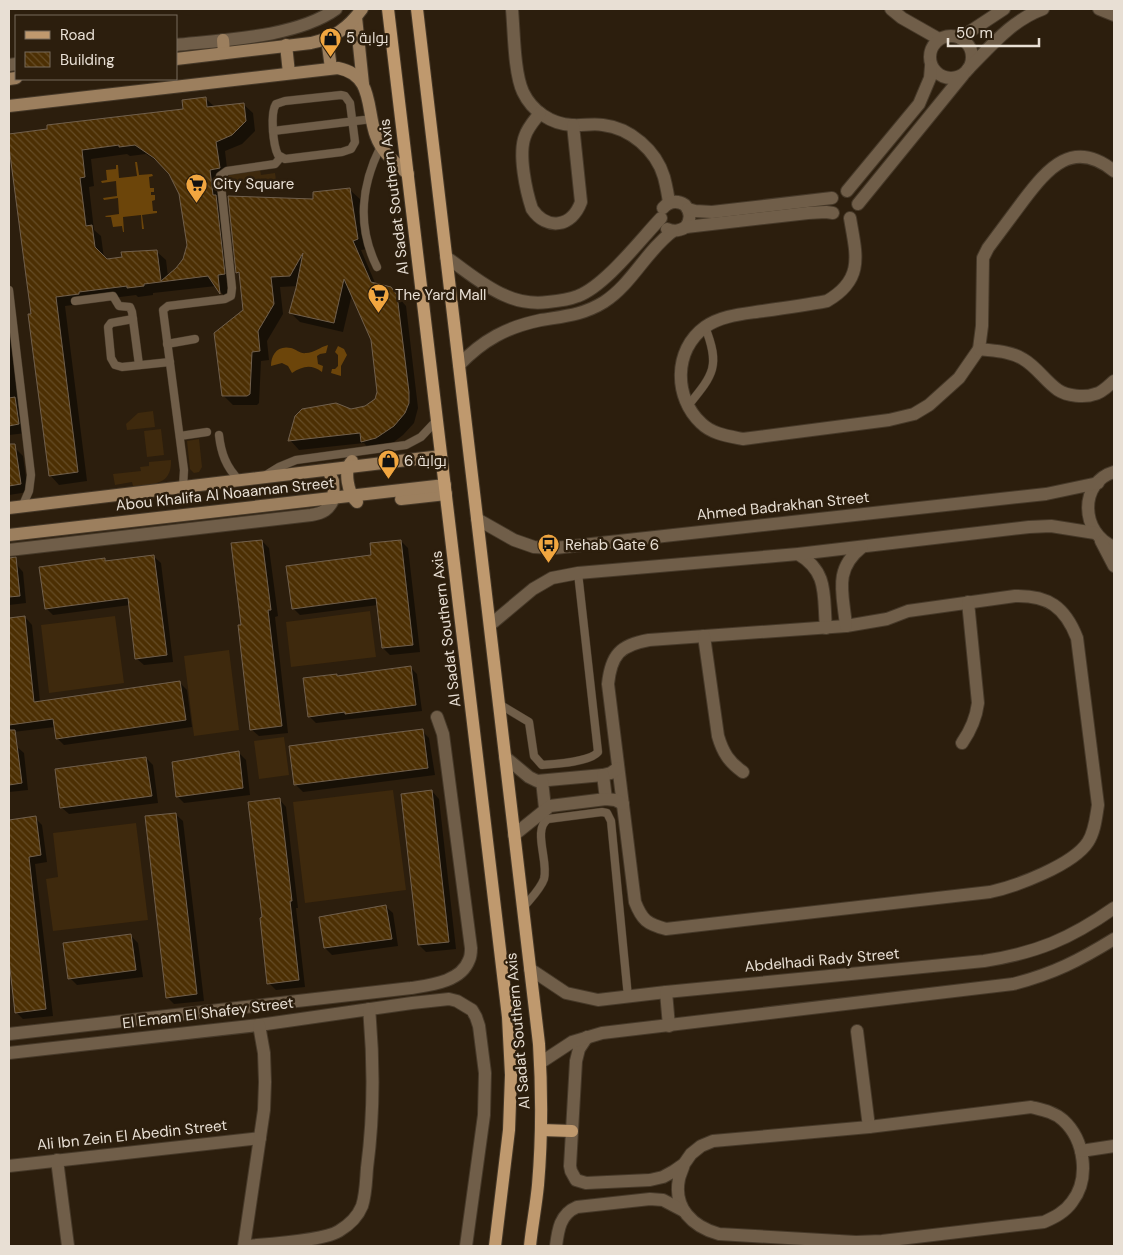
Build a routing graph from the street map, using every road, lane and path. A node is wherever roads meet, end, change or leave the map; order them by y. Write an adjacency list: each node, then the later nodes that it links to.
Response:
1 (336, 9): 13 (street)
2 (388, 9): 33 (main road, Al Sadat Southern Axis)
3 (417, 9): 43 (main road, Al Sadat Southern Axis)
4 (512, 9): 25 (street)
5 (890, 9): 14 (street)
6 (1004, 9): 11 (street)
7 (1044, 9): 21 (street)
8 (1099, 9): 10 (street)
9 (359, 13): 12 (street); 23 (street)
10 (1114, 15)
11 (960, 38): 14 (street); 21 (street)
12 (328, 39): 16 (street); 20 (street)
13 (223, 40): 15 (street); 17 (street)
14 (939, 40): 19 (street)
15 (178, 45)
16 (286, 45): 17 (street); 22 (street)
17 (224, 53): 18 (street)
18 (178, 59)
19 (931, 66): 21 (street); 34 (street)
20 (331, 68): 22 (street); 23 (street)
21 (966, 72): 37 (street)
22 (289, 73): 24 (street)
23 (363, 85): 26 (street)
24 (9, 106)
25 (540, 113): 28 (street); 28 (street)
26 (372, 120): 27 (lane); 30 (street)
27 (352, 122): 29 (lane); 29 (lane); 31 (lane)
28 (573, 125): 36 (street)
29 (274, 131): 31 (lane)
30 (380, 146): 33 (street); 44 (lane)
31 (281, 158): 54 (lane)
32 (1114, 171): 55 (street)
33 (408, 174): 61 (main road, Al Sadat Southern Axis)
34 (847, 191): 35 (street); 37 (street)
35 (832, 198): 38 (street); 39 (street)
36 (670, 203): 38 (street); 40 (street)
37 (858, 204): 41 (street)
38 (688, 209): 42 (street)
39 (833, 213): 41 (street); 42 (street)
40 (661, 218): 42 (street); 47 (street)
41 (850, 218): 52 (street)
42 (680, 229): 49 (street)
43 (446, 257): 48 (street); 58 (main road, Al Sadat Southern Axis)
44 (377, 267)
45 (9, 290): 76 (lane)
46 (75, 301): 50 (lane)
47 (556, 301): 48 (street); 49 (street)
48 (526, 303): 51 (street)
49 (557, 318): 51 (street)
50 (133, 320): 57 (lane); 57 (lane)
51 (527, 323): 58 (street)
52 (705, 327): 60 (street); 60 (lane)
53 (194, 339): 54 (lane)
54 (167, 344): 56 (lane)
55 (979, 349): 59 (street); 60 (street)
56 (170, 362): 57 (lane); 64 (lane)
57 (139, 365)
58 (459, 365): 77 (main road, Al Sadat Southern Axis)
59 (1114, 381)
60 (687, 407)
61 (437, 420): 65 (main road, Al Sadat Southern Axis); 69 (lane)
62 (207, 432): 64 (lane)
63 (219, 435): 70 (lane)
64 (180, 436): 72 (lane)
65 (441, 453): 66 (street); 73 (main road, Al Sadat Southern Axis)
66 (349, 468): 67 (street, Abou Khalifa Al Noaaman Street); 74 (street)
67 (328, 470): 69 (street, Abou Khalifa Al Noaaman Street); 75 (street)
68 (1114, 472): 71 (street)
69 (262, 478): 70 (street, Abou Khalifa Al Noaaman Street)
70 (239, 480): 72 (street, Abou Khalifa Al Noaaman Street)
71 (1098, 483): 77 (street, Ahmed Badrakhan Street); 79 (street)
72 (183, 486): 76 (street, Abou Khalifa Al Noaaman Street)
73 (446, 490): 74 (street, Abou Khalifa Al Noaaman Street); 135 (main road, Al Sadat Southern Axis)
74 (352, 496): 75 (street, Abou Khalifa Al Noaaman Street)
75 (334, 498): 78 (street, Abou Khalifa Al Noaaman Street); 82 (street)
76 (15, 507)
77 (477, 519): 87 (main road, Al Sadat Southern Axis)
78 (9, 535)
79 (1097, 536): 80 (street); 81 (street); 84 (street)
80 (863, 547): 83 (street); 88 (street)
81 (1114, 548)
82 (9, 550)
83 (798, 554): 85 (street); 89 (street)
84 (1114, 566)
85 (578, 573): 87 (street); 91 (lane)
86 (968, 602): 88 (street); 93 (street); 100 (street)
87 (490, 625): 91 (main road, Al Sadat Southern Axis)
88 (846, 626): 89 (street)
89 (826, 628): 90 (street)
90 (704, 636): 95 (street); 96 (street)
91 (499, 704): 94 (main road, Al Sadat Southern Axis)
92 (437, 717): 107 (street, El Emam El Shafey Street)
93 (962, 743)
94 (505, 757): 98 (street); 102 (main road, Al Sadat Southern Axis)
95 (618, 768): 97 (street); 100 (street)
96 (743, 772)
97 (603, 775): 98 (street); 99 (street)
98 (542, 781): 101 (street)
99 (606, 799): 100 (street); 101 (street)
100 (623, 804)
101 (545, 808): 102 (street)
102 (514, 835): 103 (main road, Al Sadat Southern Axis)
103 (523, 908): 106 (main road, Al Sadat Southern Axis); 109 (lane)
104 (1114, 908): 108 (street, Abdelhadi Rady Street)
105 (1114, 939): 113 (street)
106 (530, 969): 109 (street, Abdelhadi Rady Street); 118 (main road, Al Sadat Southern Axis)
107 (411, 988): 110 (street); 115 (street, El Emam El Shafey Street)
108 (666, 992): 109 (street, Abdelhadi Rady Street); 113 (street)
109 (628, 996)
110 (412, 1003): 111 (street, El Emam El Shafey Street); 134 (street, El Emam El Shafey Street)
111 (369, 1009): 112 (street, El Emam El Shafey Street); 133 (street)
112 (259, 1025): 117 (street, El Emam El Shafey Street); 122 (street)
113 (669, 1026): 116 (street)
114 (857, 1031): 119 (street)
115 (14, 1033): 117 (street)
116 (587, 1036): 118 (street); 121 (street)
117 (15, 1052)
118 (540, 1063): 120 (main road, Al Sadat Southern Axis)
119 (869, 1127): 124 (street); 126 (street)
120 (541, 1130): 121 (main road); 136 (main road, Al Sadat Southern Axis)
121 (572, 1130): 128 (street)
122 (260, 1138): 125 (street, Ali Ibn Zein El Abedin Street); 133 (street)
123 (1114, 1146): 124 (street)
124 (1081, 1151): 131 (street)
125 (57, 1160): 127 (street, Ali Ibn Zein El Abedin Street); 132 (street)
126 (684, 1164): 128 (street); 130 (street)
127 (9, 1166)
128 (586, 1183): 129 (street)
129 (587, 1205): 130 (street); 137 (street)
130 (684, 1210): 131 (street)
131 (883, 1244)
132 (68, 1246)
133 (245, 1246)
134 (466, 1246)
135 (495, 1246)
136 (530, 1246)
137 (556, 1246)

